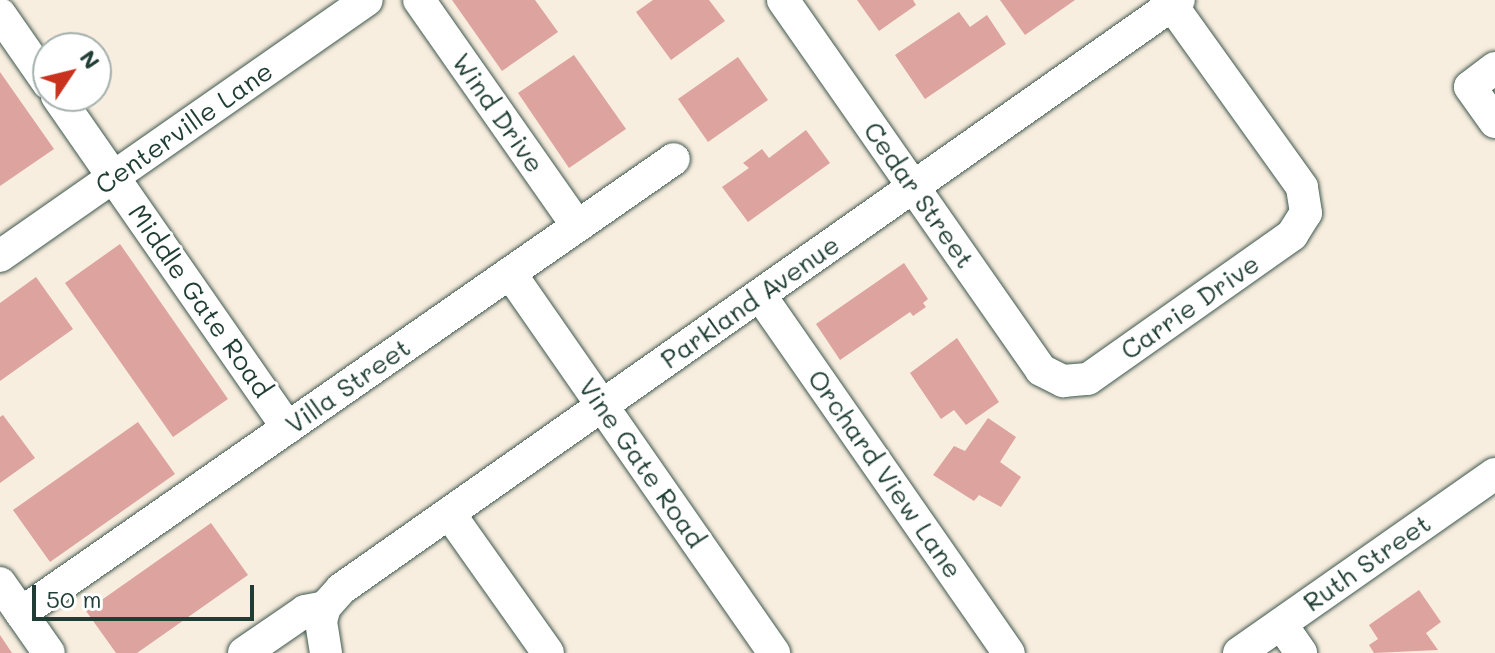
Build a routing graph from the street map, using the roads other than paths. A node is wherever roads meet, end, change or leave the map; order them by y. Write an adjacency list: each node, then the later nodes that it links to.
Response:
1 (367, 0): 11 (street, Centerville Lane)
2 (419, 0): 13 (street, Wind Drive)
3 (783, 0): 12 (street, Cedar Street)
4 (1173, 2): 12 (street, Parkland Avenue); 17 (street, Carrie Drive)
5 (0, 14): 6 (street)
6 (32, 60)
7 (1495, 68): 9 (street)
8 (68, 112): 11 (street, Middle Gate Road)
9 (1495, 122)
10 (674, 159): 13 (street, Villa Street)
11 (113, 177): 14 (street, Centerville Lane); 19 (street, Middle Gate Road)
12 (915, 187): 16 (street, Parkland Avenue); 17 (street, Cedar Street)
13 (577, 226): 15 (street, Villa Street)
14 (0, 256)
15 (510, 273): 18 (street, Vine Gate Road); 19 (street, Villa Street)
16 (760, 295): 18 (street, Parkland Avenue); 31 (street, Orchard View Lane)
17 (1063, 381)
18 (602, 406): 21 (street, Parkland Avenue); 30 (street, Vine Gate Road)
19 (288, 428): 24 (street, Villa Street)
20 (1495, 474): 25 (street, Ruth Street)
21 (449, 513): 23 (street, Parkland Avenue); 29 (street)
22 (0, 583): 24 (street)
23 (325, 607): 27 (street); 28 (street)
24 (21, 613): 26 (street)
25 (1281, 624): 32 (street, Ruth Street); 33 (street)
26 (49, 653)
27 (244, 653)
28 (326, 653)
29 (548, 653)
30 (774, 653)
31 (1009, 653)
32 (1239, 653)
33 (1301, 653)

